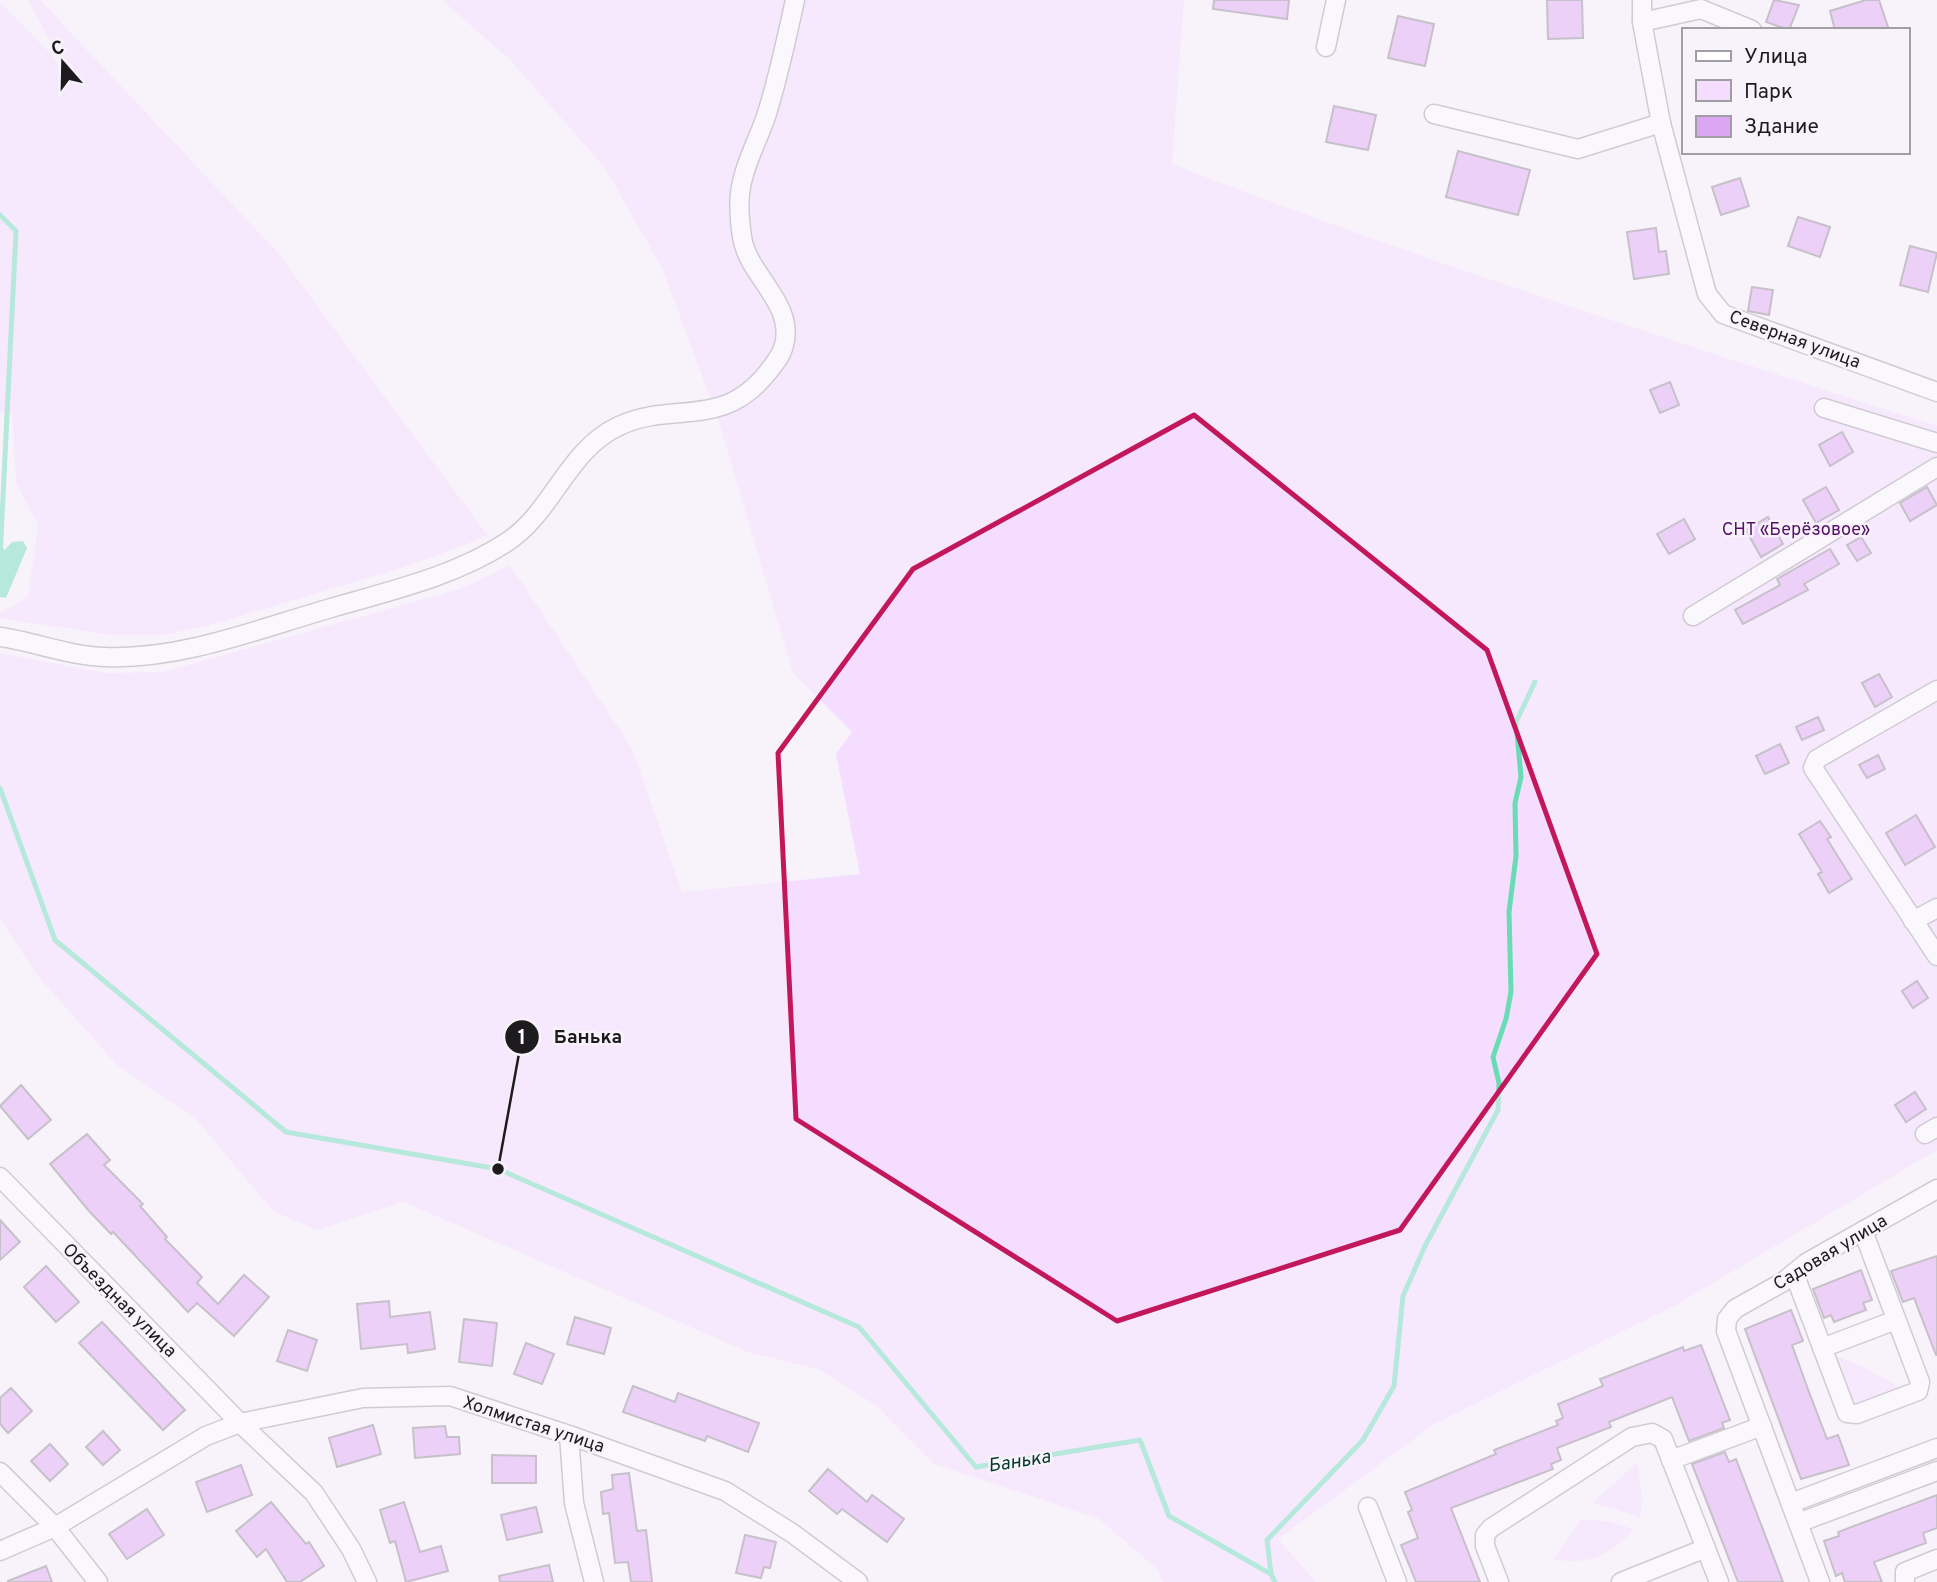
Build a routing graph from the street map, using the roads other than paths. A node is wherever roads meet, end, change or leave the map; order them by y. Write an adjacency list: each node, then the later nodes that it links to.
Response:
1 (795, 0): 14 (street)
2 (1336, 0): 6 (street)
3 (1642, 0): 4 (street, Северная улица)
4 (1642, 22): 5 (street); 8 (street, Северная улица)
5 (1747, 28)
6 (1326, 47)
7 (1434, 114): 8 (street)
8 (1661, 123): 9 (street, Северная улица)
9 (1937, 392)
10 (1824, 408): 11 (street)
11 (1937, 443)
12 (1937, 467): 13 (street)
13 (1692, 616)
14 (0, 637)
15 (1937, 690): 17 (street)
16 (1937, 908): 17 (street)
17 (1913, 921): 18 (street)
18 (1937, 956)
19 (0, 1177): 25 (street, Объездная улица)
20 (1936, 1191): 21 (street, Садовая улица)
21 (1863, 1231): 22 (street, Садовая улица); 23 (street)
22 (1794, 1273): 24 (street); 26 (street, Садовая улица)
23 (1896, 1320): 24 (street); 24 (street)
24 (1822, 1348)
25 (240, 1423): 27 (street, Холмистая улица); 35 (street, Холмистая улица); 40 (street, Объездная улица)
26 (1762, 1426): 29 (street); 32 (street)
27 (569, 1434): 41 (street); 42 (street, Холмистая улица)
28 (1937, 1448): 32 (street)
29 (1671, 1461): 36 (street); 44 (street)
30 (1937, 1471): 34 (street)
31 (0, 1472): 35 (street)
32 (1791, 1503): 34 (street)
33 (1368, 1507): 43 (street)
34 (1798, 1523): 47 (street)
35 (55, 1527): 37 (street, Холмистая улица); 39 (street)
36 (1706, 1548): 45 (street); 46 (street)
37 (0, 1551)
38 (1937, 1559): 48 (street)
39 (98, 1582)
40 (367, 1582)
41 (594, 1582)
42 (858, 1582)
43 (1397, 1582)
44 (1499, 1582)
45 (1621, 1582)
46 (1719, 1582)
47 (1820, 1582)
48 (1905, 1582)

